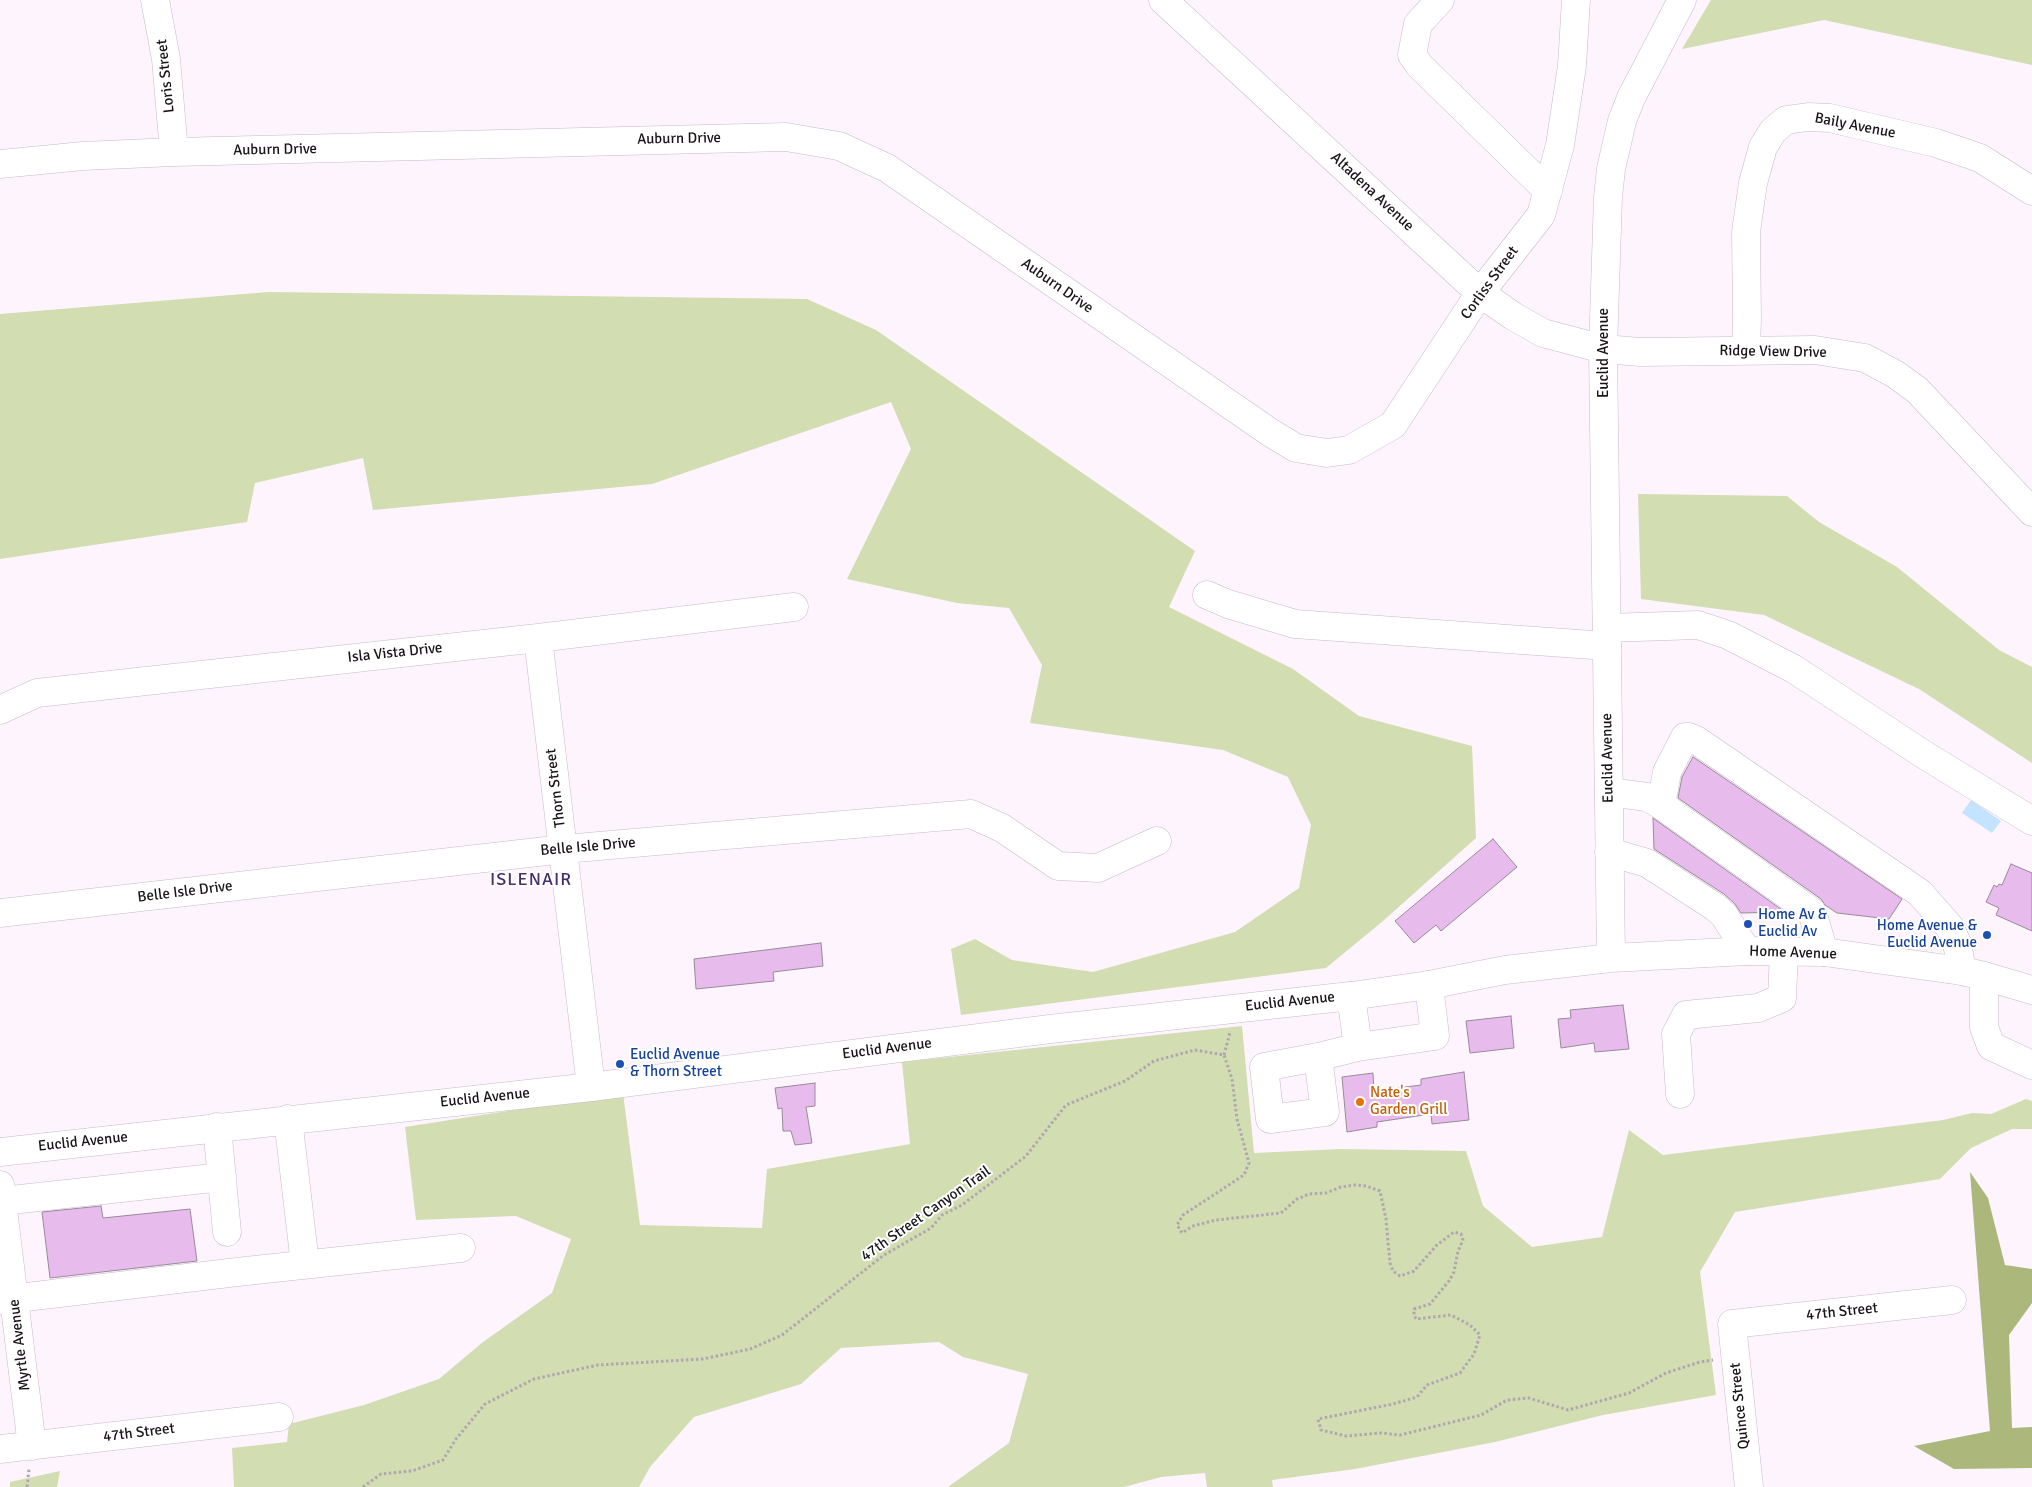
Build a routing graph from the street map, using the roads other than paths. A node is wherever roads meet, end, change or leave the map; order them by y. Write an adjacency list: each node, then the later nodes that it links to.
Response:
1 (155, 0): 6 (street, Loris Street)
2 (1163, 0): 10 (street, Altadena Avenue)
3 (1440, 0): 8 (street)
4 (1576, 0): 8 (street, Corliss Street)
5 (1682, 0): 11 (street, Euclid Avenue)
6 (174, 152): 7 (street, Auburn Drive); 13 (street, Auburn Drive)
7 (0, 164)
8 (1548, 190): 10 (street, Corliss Street)
9 (2032, 191): 12 (street, Baily Avenue)
10 (1480, 293): 11 (street, Altadena Avenue); 13 (street, Corliss Street)
11 (1603, 349): 12 (street, Ridge View Drive); 17 (street, Euclid Avenue)
12 (1746, 350): 14 (street, Ridge View Drive)
13 (1271, 433)
14 (2032, 512)
15 (1207, 595): 17 (street)
16 (794, 607): 18 (street, Isla Vista Drive)
17 (1607, 637): 20 (street, Euclid Avenue); 22 (street)
18 (538, 638): 19 (street, Isla Vista Drive); 24 (street, Thorn Street)
19 (0, 710)
20 (1609, 792): 21 (street); 25 (street, Euclid Avenue)
21 (1662, 805): 29 (street); 31 (street)
22 (2032, 821)
23 (1157, 841): 24 (street, Belle Isle Drive)
24 (564, 849): 26 (street, Belle Isle Drive); 38 (street, Thorn Street)
25 (1608, 852): 27 (street); 30 (street, Euclid Avenue)
26 (0, 913)
27 (1747, 951): 28 (street, Home Avenue); 30 (street, Home Avenue)
28 (1784, 952): 29 (street, Home Avenue); 39 (street)
29 (1824, 952): 31 (street, Home Avenue)
30 (1611, 958): 32 (street, Euclid Avenue)
31 (1973, 973): 33 (street, Home Avenue); 37 (street)
32 (1429, 985): 34 (street, Euclid Avenue); 35 (street)
33 (2032, 990)
34 (1351, 996): 35 (street); 38 (street, Euclid Avenue)
35 (1358, 1047): 36 (street)
36 (1318, 1057)
37 (2032, 1065)
38 (591, 1086): 40 (street, Euclid Avenue)
39 (1680, 1094)
40 (288, 1120): 41 (street, Euclid Avenue); 47 (street)
41 (217, 1128): 42 (street, Euclid Avenue); 43 (street)
42 (0, 1152)
43 (222, 1178): 44 (street); 45 (street)
44 (1, 1193): 48 (street, Myrtle Avenue)
45 (228, 1232)
46 (461, 1248): 47 (street)
47 (305, 1264): 48 (street)
48 (7, 1300): 52 (street, Myrtle Avenue)
49 (1952, 1300): 50 (street, 47th Street)
50 (1732, 1324): 54 (street, Quince Street)
51 (279, 1417): 52 (street, 47th Street)
52 (32, 1446): 53 (street, 47th Street)
53 (0, 1450)
54 (1749, 1487)

